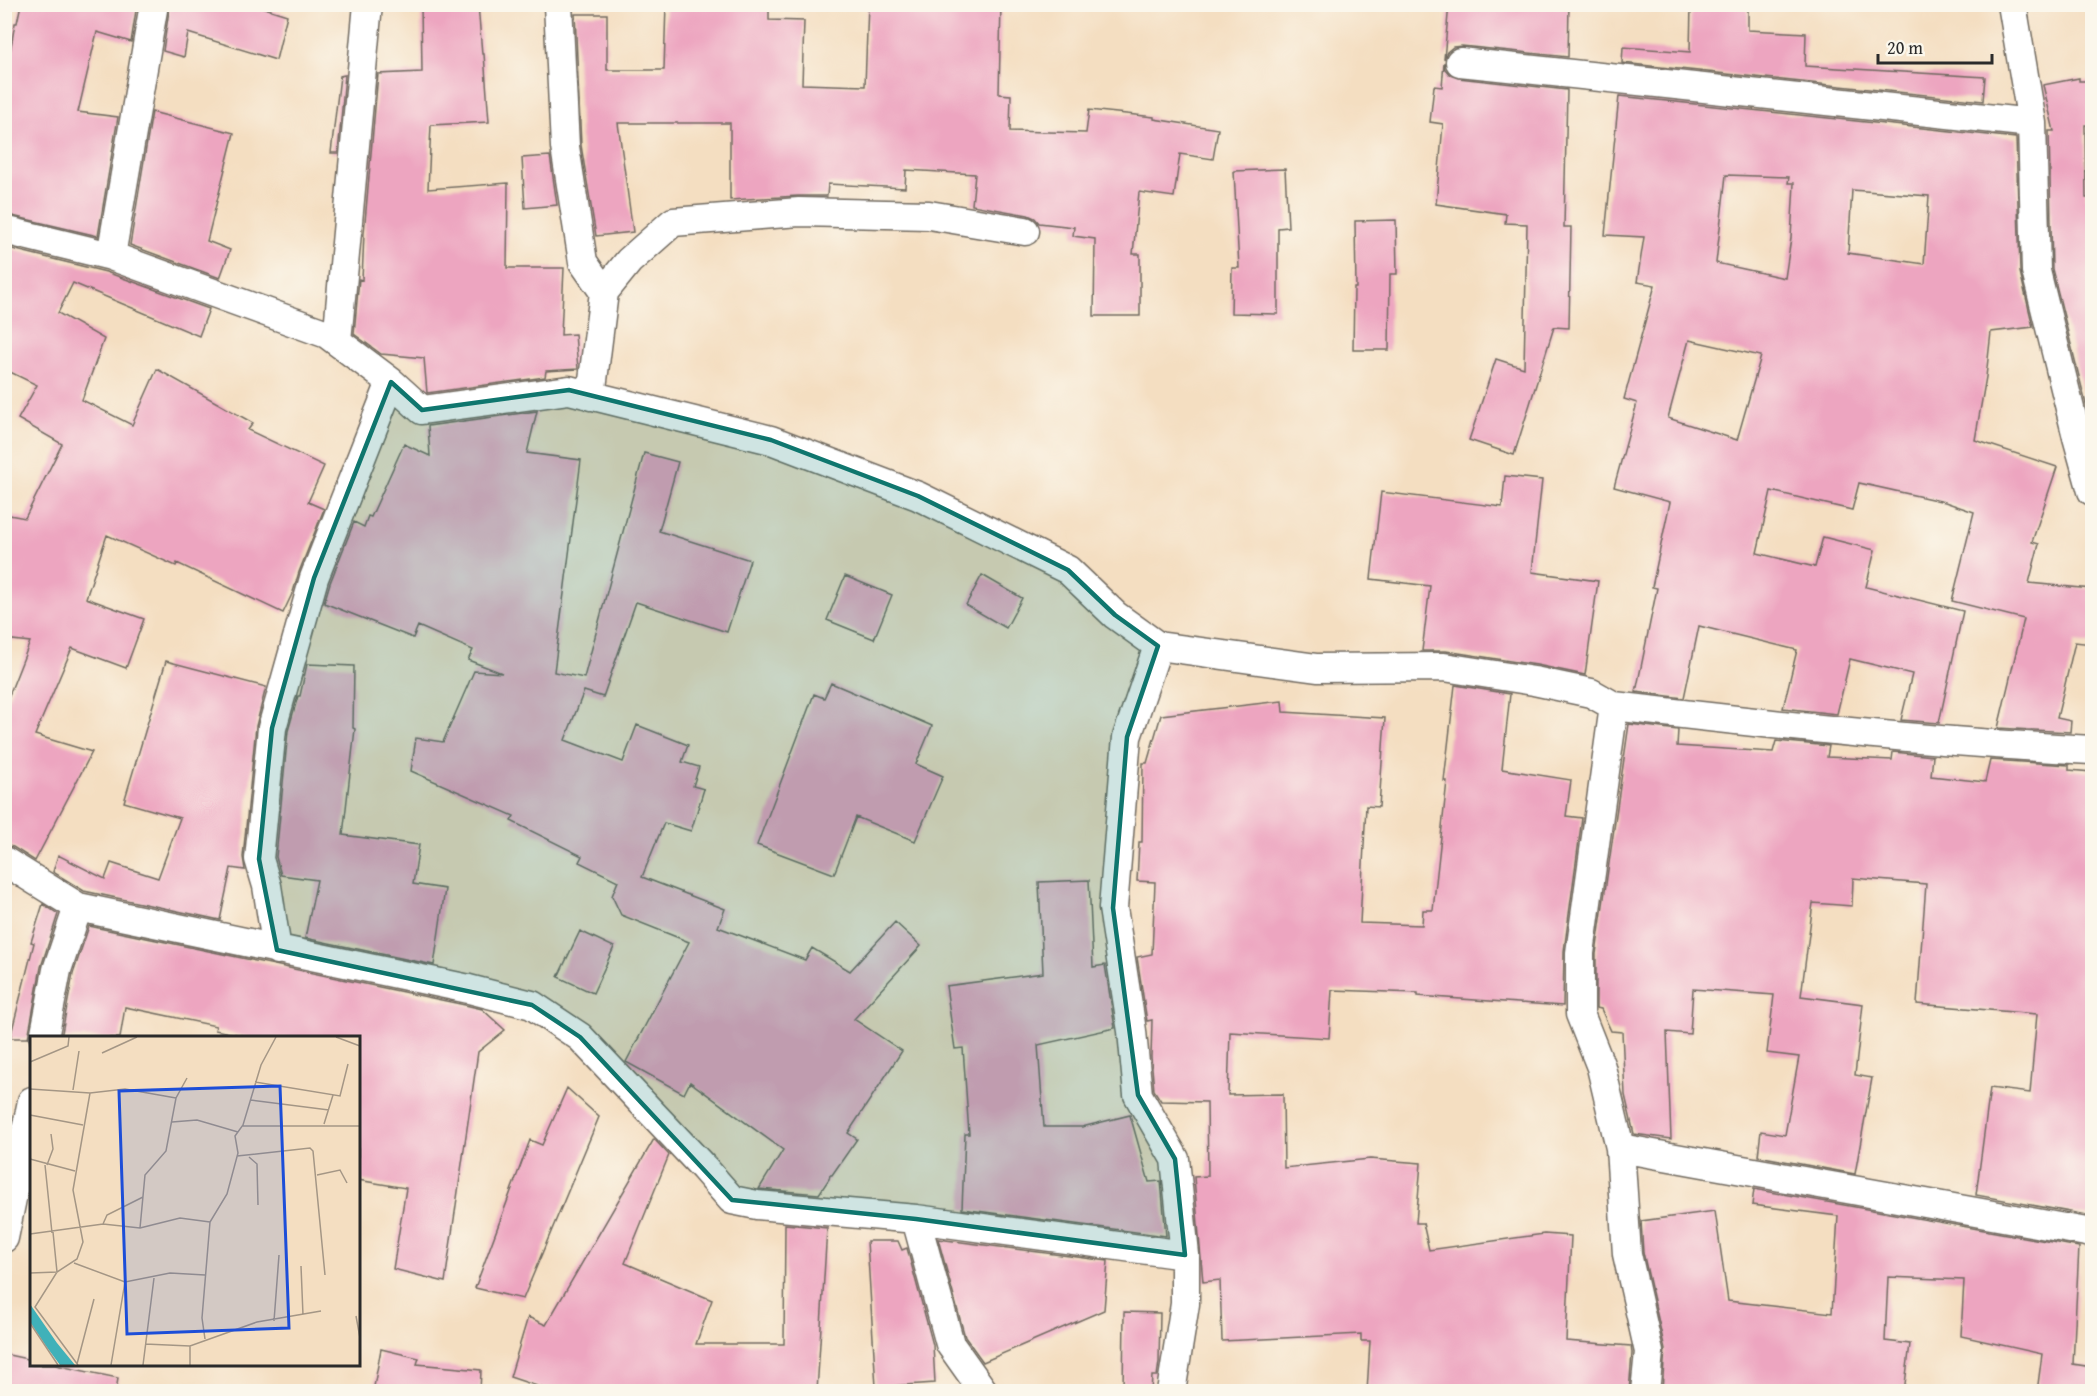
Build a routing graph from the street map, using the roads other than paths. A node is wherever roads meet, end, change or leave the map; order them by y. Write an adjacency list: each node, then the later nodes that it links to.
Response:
1 (154, 4): 9 (street)
2 (368, 4): 11 (street)
3 (558, 4): 10 (street)
4 (2012, 4): 6 (street)
5 (1460, 62): 6 (street)
6 (2032, 123): 14 (street)
7 (4, 230): 9 (street)
8 (1025, 231): 10 (street)
9 (111, 256): 11 (street)
10 (604, 292): 13 (street)
11 (337, 341): 12 (street)
12 (391, 382): 13 (street); 20 (street)
13 (591, 396): 15 (street)
14 (2092, 491)
15 (1158, 646): 16 (street); 27 (street)
16 (1614, 706): 17 (street); 23 (street)
17 (2092, 750)
18 (4, 861): 19 (street)
19 (78, 907): 20 (street); 21 (street)
20 (277, 950): 24 (street)
21 (44, 1036)
22 (30, 1111): 26 (street)
23 (1620, 1148): 25 (street); 30 (street)
24 (916, 1219): 27 (street); 28 (street)
25 (2092, 1233)
26 (4, 1238)
27 (1185, 1256): 29 (street)
28 (984, 1392)
29 (1171, 1392)
30 (1645, 1392)

